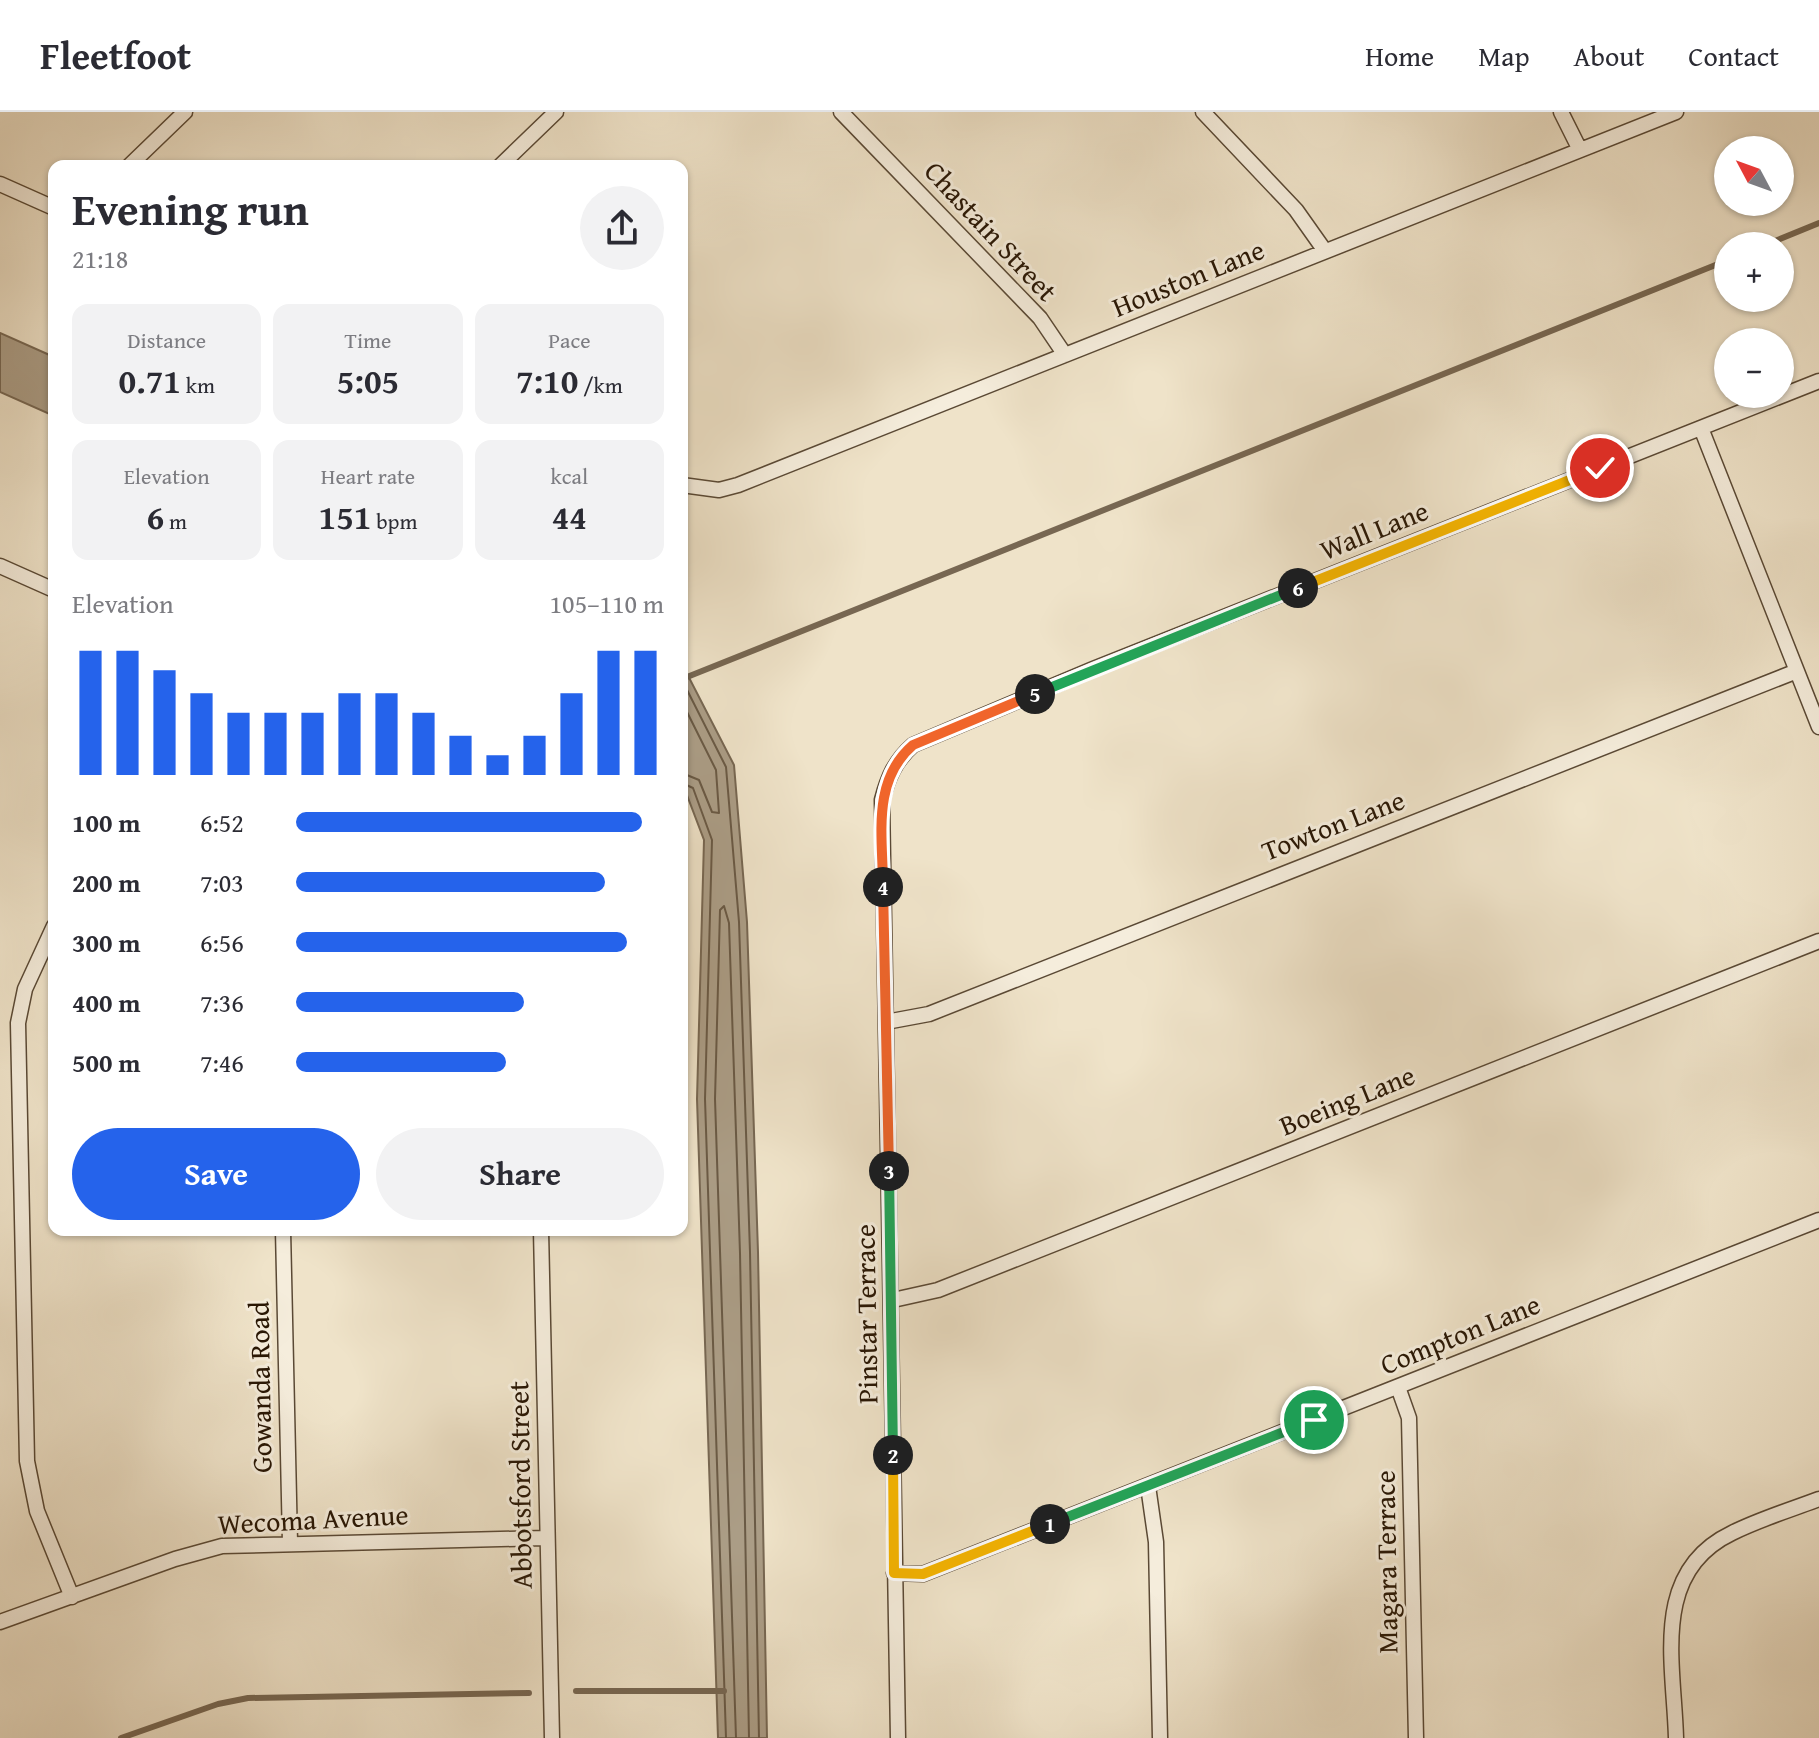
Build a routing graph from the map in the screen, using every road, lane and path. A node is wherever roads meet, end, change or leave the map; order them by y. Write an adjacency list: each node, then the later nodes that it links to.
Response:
1 (185, 112): 8 (street)
2 (556, 112): 9 (street)
3 (841, 112): 13 (street, Chastain Street)
4 (1203, 112): 12 (street)
5 (1561, 112): 7 (street)
6 (1676, 112): 7 (street, Houston Lane)
7 (1580, 150): 12 (street, Houston Lane)
8 (135, 160)
9 (506, 160)
10 (0, 184): 11 (street)
11 (48, 205)
12 (1325, 251): 13 (street, Houston Lane)
13 (1065, 355): 16 (street, Houston Lane)
14 (1819, 381): 15 (street, Wall Lane)
15 (1701, 428): 19 (street); 21 (street, Wall Lane)
16 (688, 486)
17 (0, 566): 18 (street)
18 (48, 587)
19 (1797, 671): 20 (street); 24 (street, Towton Lane)
20 (1819, 727)
21 (906, 751): 24 (street, Pinstar Terrace)
22 (48, 940): 26 (street)
23 (1819, 941): 30 (street, Boeing Lane)
24 (886, 1022): 30 (street, Pinstar Terrace)
25 (0, 1110): 26 (street)
26 (17, 1112): 37 (street)
27 (1819, 1220): 31 (street, Compton Lane)
28 (283, 1236): 35 (street, Gowanda Road)
29 (541, 1236): 34 (street, Abbotsford Street)
30 (893, 1300): 36 (street, Pinstar Terrace)
31 (1398, 1387): 32 (street, Compton Lane); 42 (street, Magara Terrace)
32 (1148, 1486): 36 (street, Compton Lane); 41 (street)
33 (1819, 1499): 43 (street)
34 (545, 1538): 35 (street, Wecoma Avenue); 39 (street, Abbotsford Street)
35 (290, 1543): 37 (street, Wecoma Avenue)
36 (894, 1573): 40 (street, Pinstar Terrace)
37 (72, 1597): 38 (street, Wecoma Avenue)
38 (0, 1622)
39 (552, 1738)
40 (898, 1738)
41 (1160, 1738)
42 (1416, 1738)
43 (1676, 1738)

